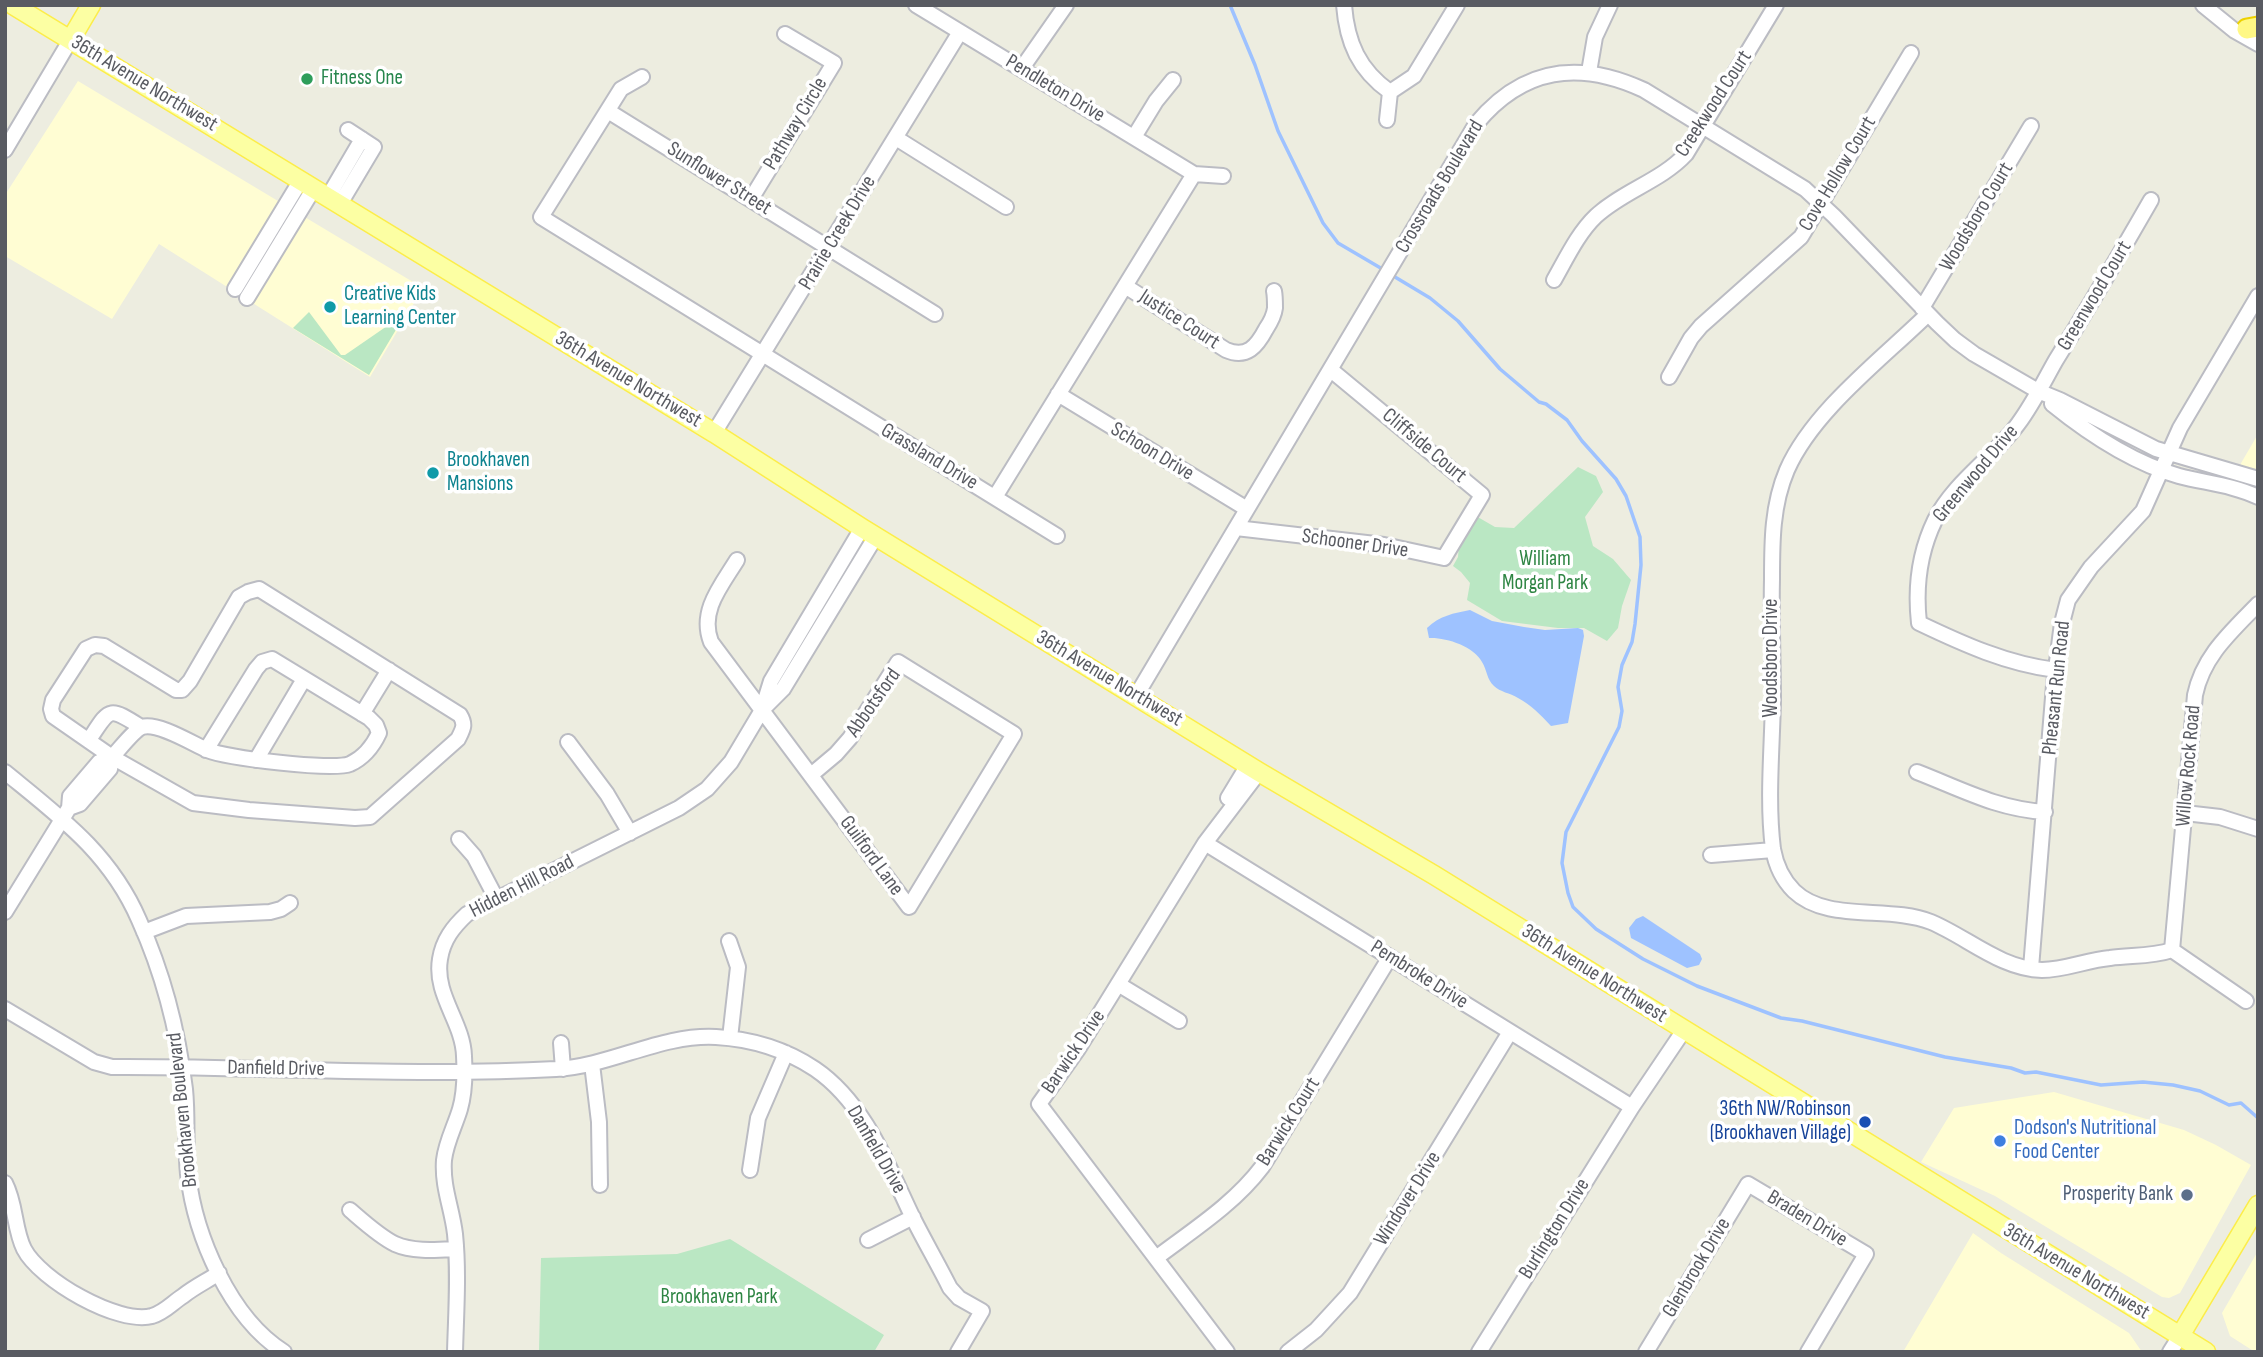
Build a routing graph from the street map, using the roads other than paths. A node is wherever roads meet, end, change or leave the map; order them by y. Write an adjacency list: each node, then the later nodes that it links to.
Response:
1 (13, 5): 13 (main road, 36th Avenue Northwest)
2 (91, 5): 13 (main road)
3 (916, 5): 10 (street, Pendleton Drive)
4 (1066, 5): 15 (street)
5 (1344, 5): 19 (street)
6 (1457, 5): 19 (street)
7 (1610, 5): 16 (street)
8 (1776, 5): 22 (street, Creekwood Court)
9 (2204, 5): 12 (street)
10 (960, 32): 15 (street, Pendleton Drive); 26 (street, Prairie Creek Drive)
11 (785, 34): 31 (street, Pathway Circle)
12 (2255, 34)
13 (71, 39): 27 (street); 30 (main road, 36th Avenue Northwest)
14 (1911, 53): 33 (street, Cove Hollow Court)
15 (1022, 68): 25 (street, Pendleton Drive)
16 (1588, 72): 22 (street, Crossroads Boulevard); 44 (street, Crossroads Boulevard)
17 (642, 77): 20 (street)
18 (1173, 80): 25 (street)
19 (1390, 92): 21 (street)
20 (608, 111): 31 (street, Sunflower Street); 43 (street, Grassland Drive)
21 (1387, 120)
22 (1704, 126): 33 (street, Crossroads Boulevard); 36 (street, Creekwood Court)
23 (2031, 126): 41 (street, Woodsboro Court)
24 (348, 130): 30 (street)
25 (1134, 137): 28 (street, Pendleton Drive)
26 (896, 138): 34 (street); 35 (street, Prairie Creek Drive)
27 (5, 150)
28 (1194, 174): 29 (street); 37 (street, Grassland Drive)
29 (1223, 176)
30 (321, 192): 39 (street); 48 (main road, 36th Avenue Northwest)
31 (751, 199): 35 (street, Sunflower Street)
32 (2151, 200): 46 (street, Greenwood Court)
33 (1821, 204): 41 (street, Crossroads Boulevard); 45 (street, Cove Hollow Court)
34 (1006, 207)
35 (829, 247): 42 (street, Sunflower Street); 43 (street, Prairie Creek Drive)
36 (1554, 280)
37 (1125, 286): 38 (street, Justice Court); 47 (street, Grassland Drive)
38 (1274, 291)
39 (241, 294)
40 (2258, 296): 49 (street, Pheasant Run Road)
41 (1925, 311): 46 (street, Crossroads Boulevard); 85 (street, Woodsboro Drive)
42 (935, 314)
43 (763, 356): 48 (street, Prairie Creek Drive); 52 (street, Grassland Drive)
44 (1331, 370): 54 (street, Crossroads Boulevard); 57 (street, Cliffside Court)
45 (1669, 377)
46 (2038, 391): 49 (street, Crossroads Boulevard); 50 (street, Crossroads Boulevard); 62 (street, Greenwood Drive)
47 (1058, 394): 52 (street, Grassland Drive); 54 (street, Schoon Drive)
48 (714, 433): 56 (main road, 36th Avenue Northwest)
49 (2169, 453): 50 (street, Pheasant Run Road); 51 (street, Crossroads Boulevard)
50 (2163, 469): 53 (street, Crossroads Boulevard); 62 (street, Pheasant Run Road)
51 (2258, 479)
52 (995, 497): 58 (street)
53 (2258, 497)
54 (1247, 509): 55 (street, Crossroads Boulevard)
55 (1236, 528): 57 (street, Schooner Drive); 64 (street, Crossroads Boulevard)
56 (869, 532): 64 (main road, 36th Avenue Northwest); 65 (street, Hidden Hill Road)
57 (1459, 534)
58 (1057, 536)
59 (737, 560): 65 (street, Guilford Lane)
60 (2258, 604): 79 (street, Willow Rock Road)
61 (389, 670): 66 (street); 69 (street); 72 (street)
62 (2056, 670): 78 (street, Pheasant Run Road)
63 (304, 679): 66 (street); 71 (street); 73 (street)
64 (1136, 695): 74 (main road, 36th Avenue Northwest)
65 (762, 710): 77 (street, Guilford Lane); 82 (street, Hidden Hill Road)
66 (362, 714): 73 (street)
67 (141, 727): 69 (street); 71 (street); 72 (street)
68 (1014, 734): 77 (street, Abbotsford); 77 (street, Guilford Lane)
69 (89, 740): 72 (street)
70 (568, 742): 82 (street)
71 (206, 750): 73 (street)
72 (112, 757): 80 (street)
73 (256, 760)
74 (1254, 768): 84 (street, Barwick Drive); 99 (main road, 36th Avenue Northwest)
75 (5, 772): 80 (street, Brookhaven Boulevard)
76 (1917, 772): 78 (street)
77 (811, 775)
78 (2045, 811): 94 (street, Pheasant Run Road)
79 (2185, 813): 81 (street); 92 (street, Willow Rock Road)
80 (66, 814): 89 (street); 90 (street, Brookhaven Boulevard)
81 (2258, 829)
82 (630, 833): 87 (street, Hidden Hill Road)
83 (459, 839): 87 (street)
84 (1205, 843): 93 (street, Pembroke Drive); 95 (street, Barwick Drive)
85 (1773, 850): 86 (street); 94 (street, Woodsboro Drive)
86 (1711, 855)
87 (496, 898): 107 (street, Hidden Hill Road)
88 (290, 903): 90 (street)
89 (5, 912)
90 (144, 932): 105 (street, Brookhaven Boulevard)
91 (729, 941): 101 (street)
92 (2172, 950): 94 (street, Woodsboro Drive); 96 (street)
93 (1390, 957): 100 (street, Pembroke Drive); 118 (street, Barwick Court)
94 (2031, 968)
95 (1118, 984): 98 (street); 118 (street, Barwick Drive)
96 (2246, 1000)
97 (5, 1009): 105 (street, Danfield Drive)
98 (1179, 1021)
99 (1679, 1027): 108 (street, Burlington Drive); 120 (main road, 36th Avenue Northwest)
100 (1510, 1031): 108 (street, Pembroke Drive); 125 (street, Windover Drive)
101 (730, 1038): 103 (street, Danfield Drive); 104 (street, Danfield Drive)
102 (561, 1044): 106 (street)
103 (786, 1053): 109 (street); 115 (street, Danfield Drive)
104 (592, 1064): 106 (street, Danfield Drive); 112 (street)
105 (181, 1067): 107 (street, Danfield Drive); 119 (street, Brookhaven Boulevard)
106 (563, 1069): 107 (street, Danfield Drive)
107 (465, 1071): 117 (street, Hidden Hill Road)
108 (1632, 1107): 126 (street, Burlington Drive)
109 (750, 1170)
110 (5, 1183): 119 (street)
111 (1748, 1184): 127 (street, Glenbrook Drive); 128 (street, Braden Drive)
112 (600, 1185)
113 (2258, 1205): 120 (main road)
114 (350, 1210): 117 (street)
115 (913, 1217): 116 (street); 123 (street, Danfield Drive)
116 (867, 1240)
117 (456, 1250): 122 (street, Hidden Hill Road)
118 (1156, 1258): 124 (street, Barwick Drive)
119 (219, 1273): 121 (street, Brookhaven Boulevard)
120 (2180, 1336): 129 (street); 130 (main road, 36th Avenue Northwest)
121 (284, 1352)
122 (455, 1352)
123 (958, 1352)
124 (1227, 1352)
125 (1288, 1352)
126 (1479, 1352)
127 (1646, 1352)
128 (1808, 1352)
129 (2170, 1352)
130 (2206, 1352)

